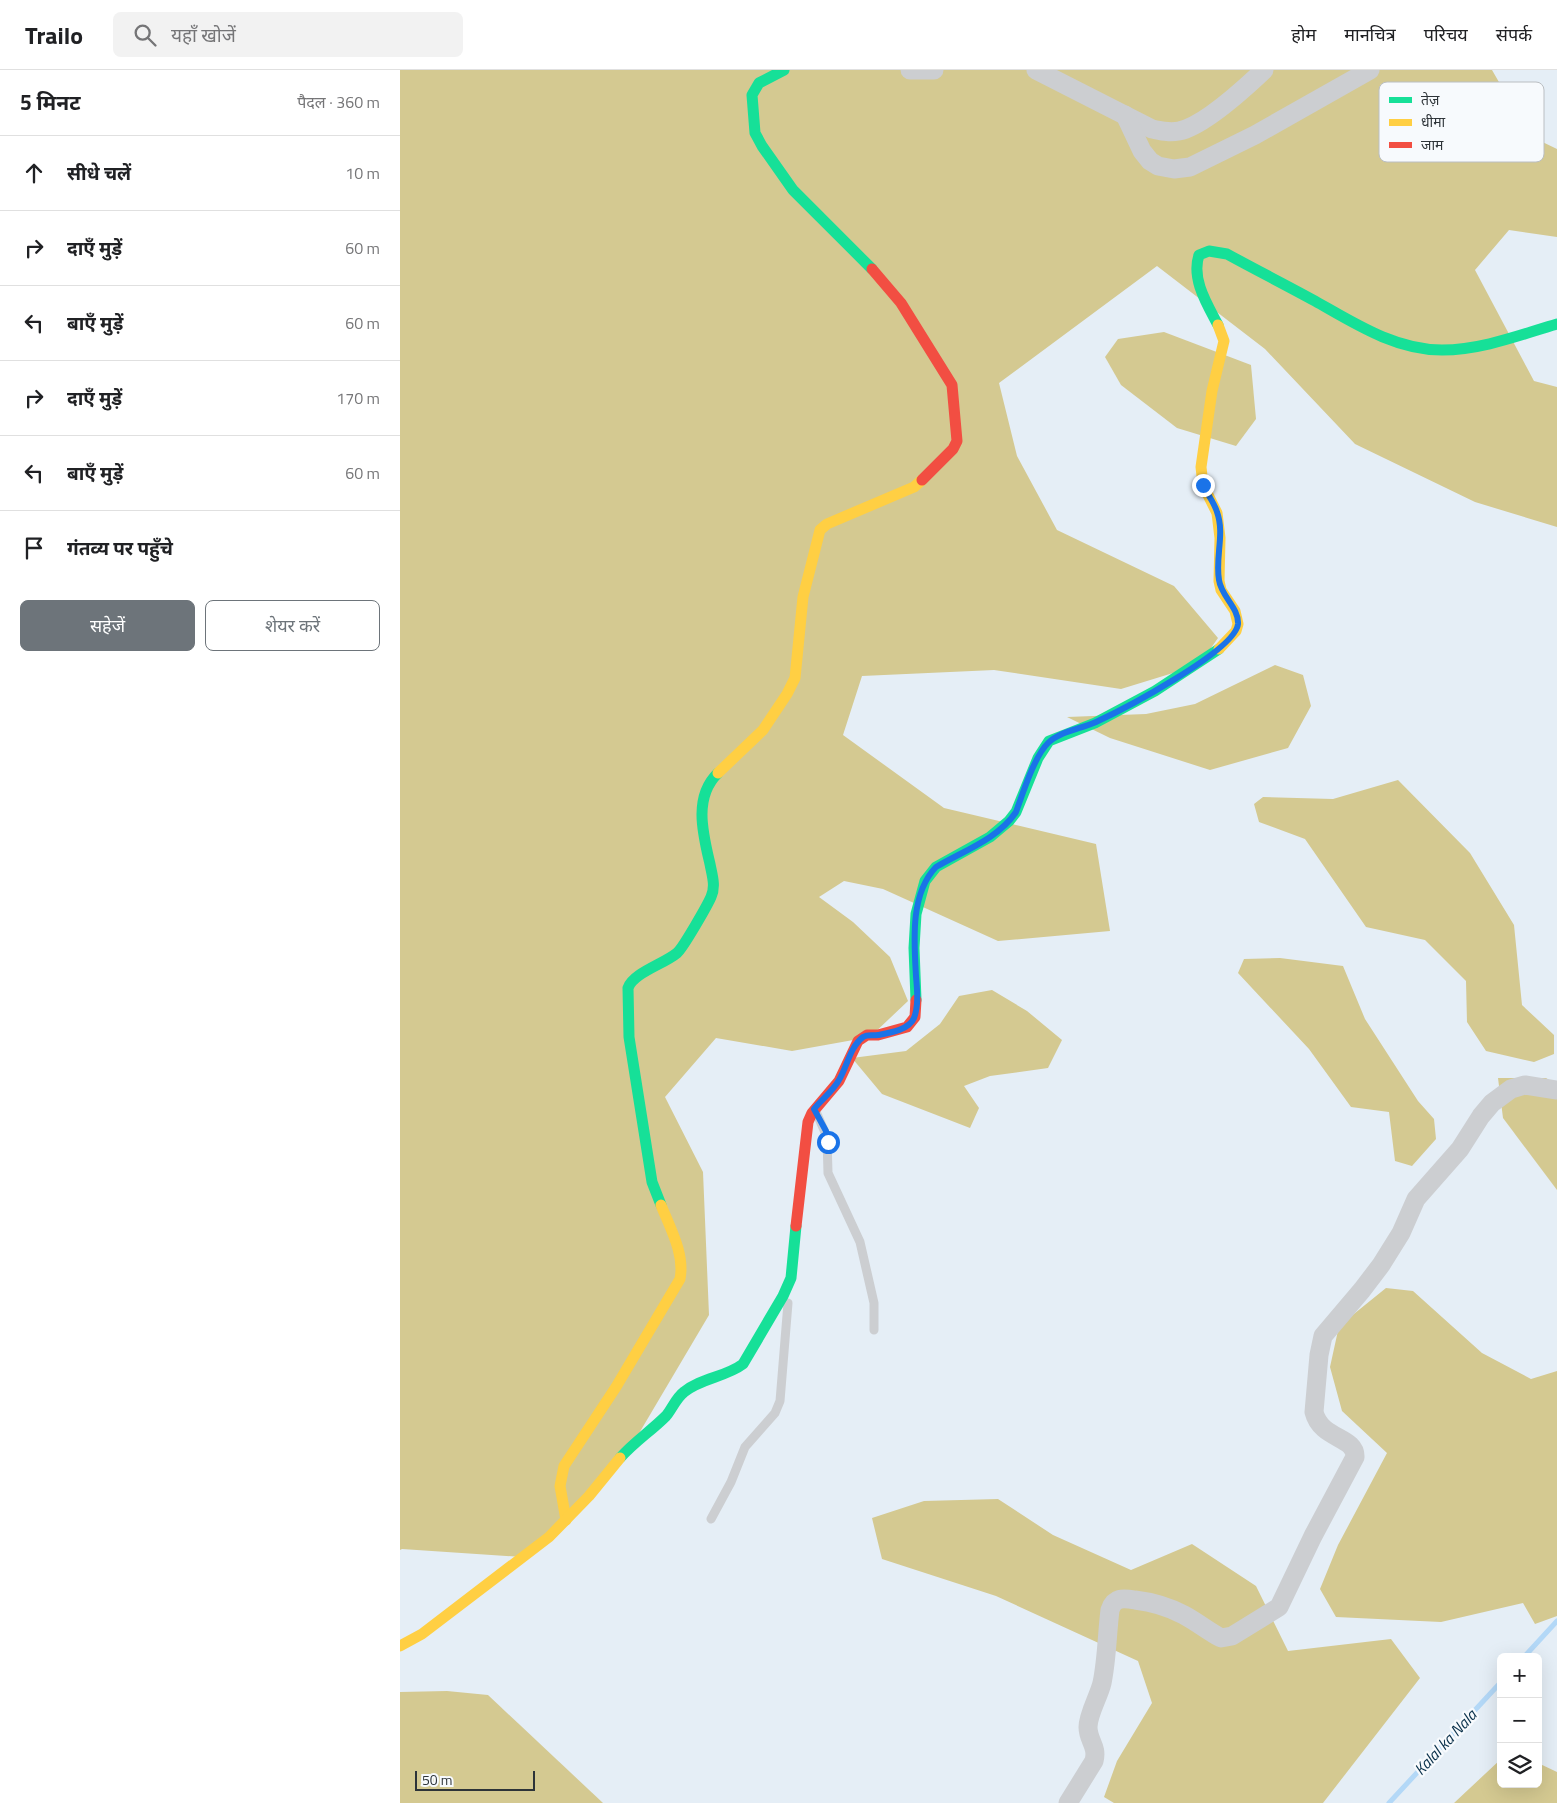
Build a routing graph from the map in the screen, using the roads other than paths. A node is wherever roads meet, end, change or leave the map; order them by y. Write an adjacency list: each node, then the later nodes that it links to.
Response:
1 (784, 70): 14 (street)
2 (910, 70): 3 (street)
3 (934, 70)
4 (1036, 70): 7 (street)
5 (1264, 70): 7 (street)
6 (1370, 70): 7 (street)
7 (1125, 115)
8 (1557, 324): 10 (street)
9 (1557, 1090): 16 (street)
10 (814, 1109): 11 (street); 12 (lane)
11 (789, 1282): 13 (lane); 14 (street)
12 (874, 1330)
13 (711, 1519)
14 (566, 1520): 15 (street)
15 (400, 1646)
16 (1068, 1803)

